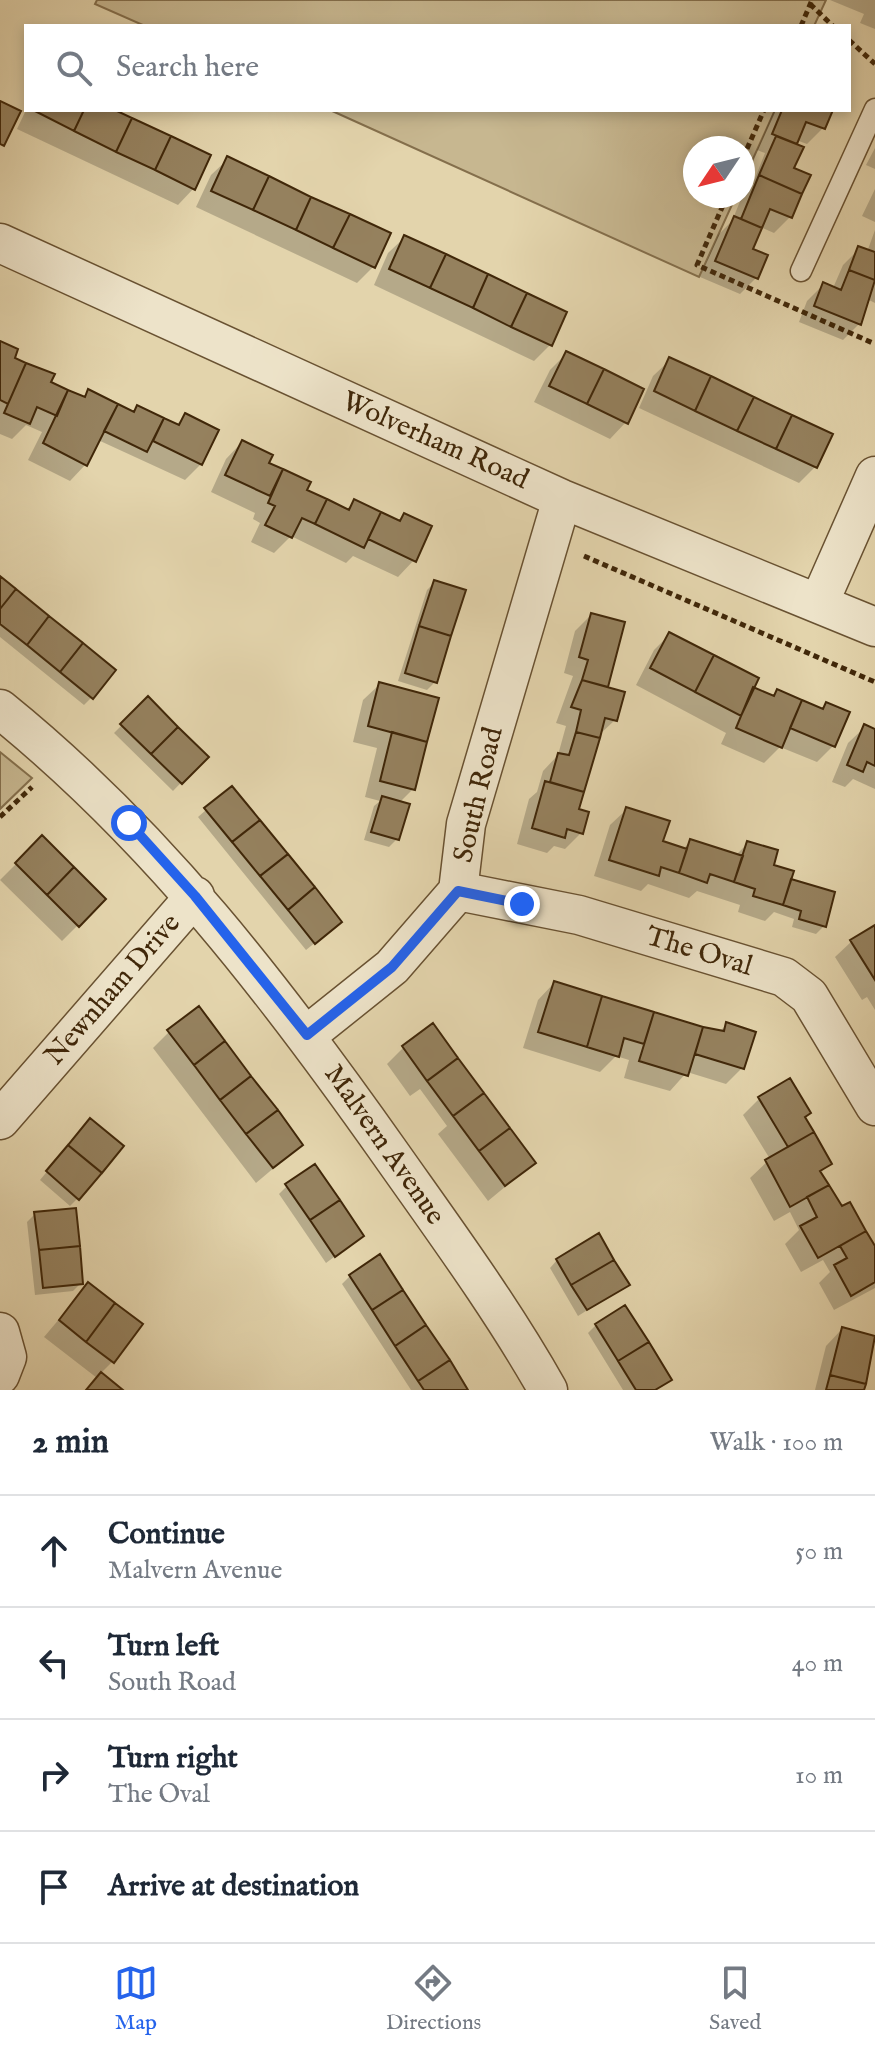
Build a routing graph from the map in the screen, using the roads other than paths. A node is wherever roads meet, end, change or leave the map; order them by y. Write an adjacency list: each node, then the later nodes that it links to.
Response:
1 (875, 109): 3 (lane)
2 (0, 243): 5 (street, Wolverham Road)
3 (801, 271)
4 (875, 476): 6 (street)
5 (562, 499): 6 (street, Wolverham Road); 9 (street, South Road)
6 (819, 603): 7 (street, Wolverham Road)
7 (875, 627)
8 (0, 709): 10 (street, Malvern Avenue)
9 (458, 891): 11 (street, South Road); 12 (street, The Oval)
10 (195, 896): 11 (street, Malvern Avenue); 13 (street, Newnham Drive)
11 (307, 1035): 16 (street, Malvern Avenue)
12 (875, 1106)
13 (0, 1120)
14 (0, 1332): 15 (street)
15 (0, 1375)
16 (548, 1390)

